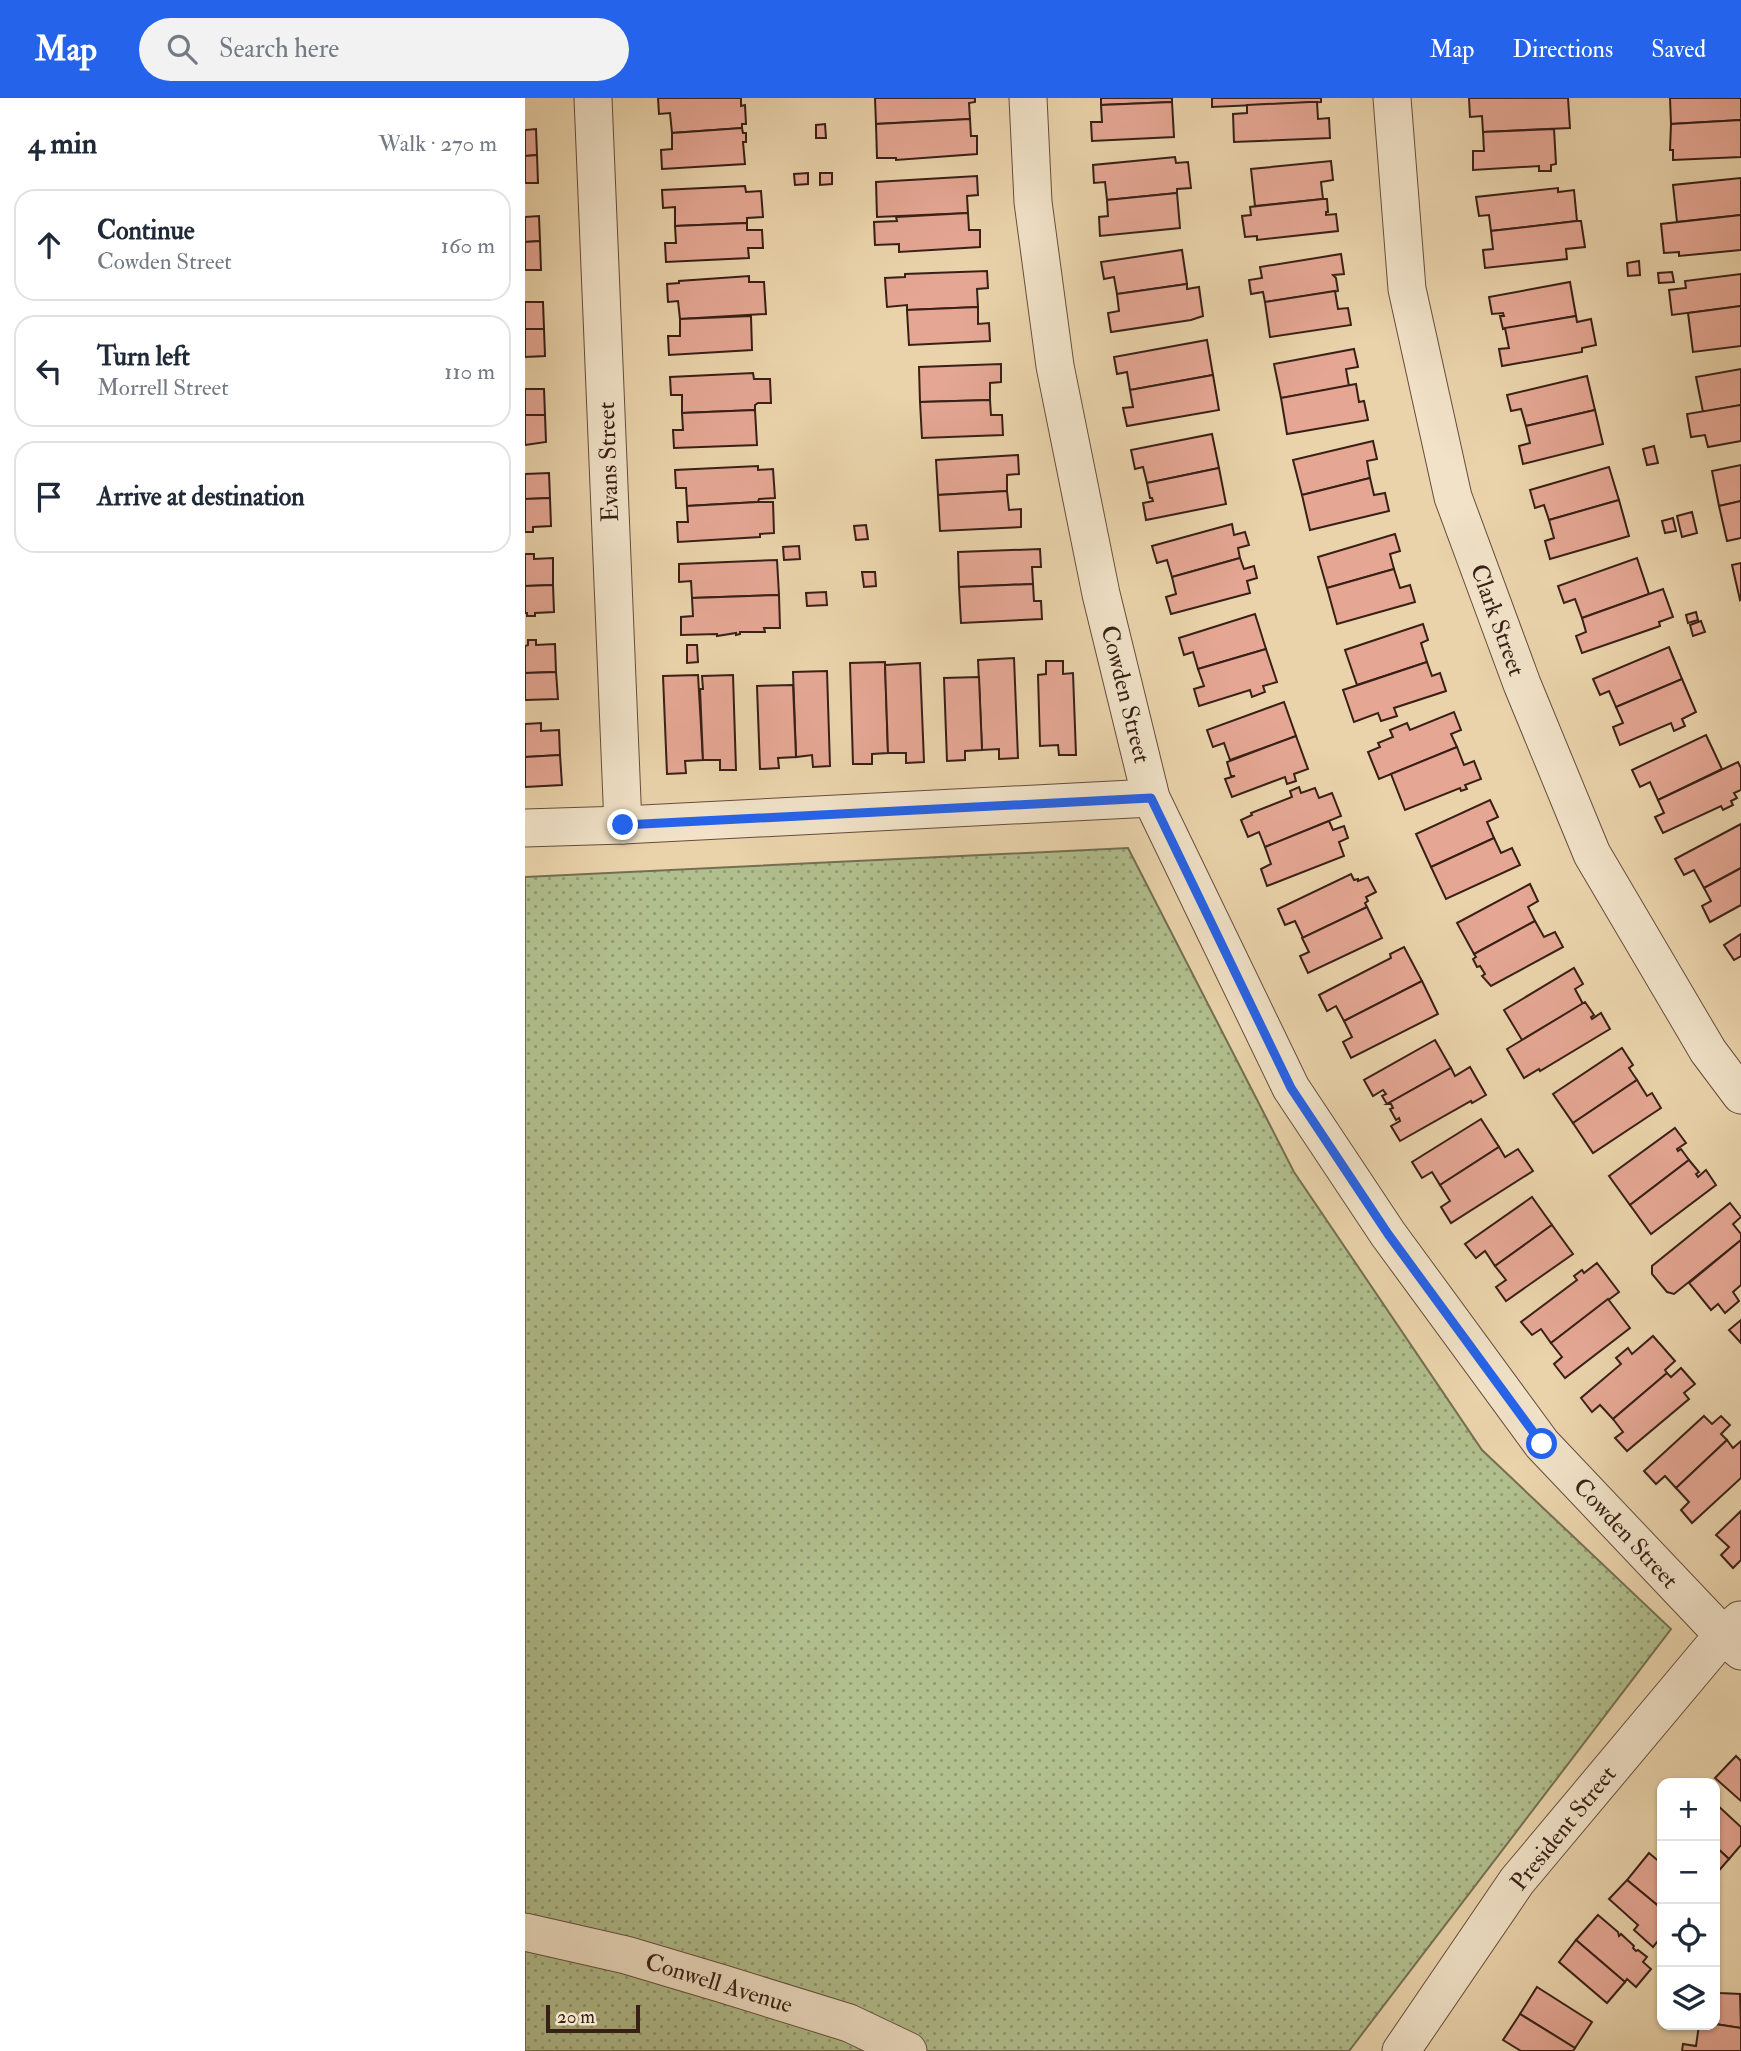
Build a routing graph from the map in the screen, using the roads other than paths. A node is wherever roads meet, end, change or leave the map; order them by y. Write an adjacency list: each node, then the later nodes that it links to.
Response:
1 (593, 98): 5 (street, Evans Street)
2 (1028, 98): 4 (street, Cowden Street)
3 (1392, 98): 7 (street, Clark Street)
4 (1151, 798): 5 (street); 8 (street, Cowden Street)
5 (623, 825): 6 (street)
6 (525, 828)
7 (1741, 1095)
8 (1735, 1635): 11 (street, President Street)
9 (525, 1931): 10 (street, Conwell Avenue)
10 (908, 2051)
11 (1401, 2051)

